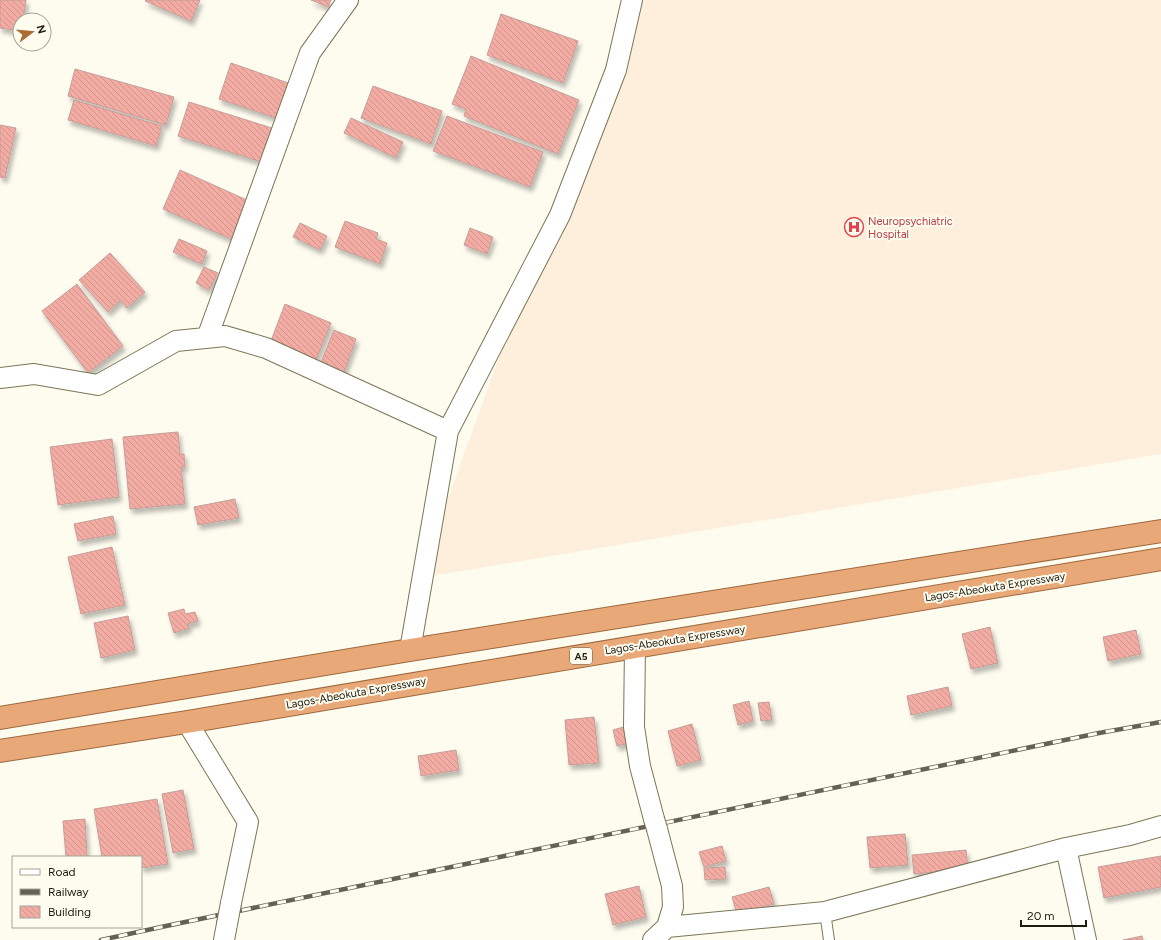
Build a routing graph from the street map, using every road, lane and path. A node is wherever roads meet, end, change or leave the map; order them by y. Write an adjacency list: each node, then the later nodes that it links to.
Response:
1 (348, 0): 3 (street)
2 (632, 0): 5 (street)
3 (207, 338): 4 (street); 5 (street)
4 (0, 378)
5 (448, 431): 9 (street)
6 (1161, 531): 9 (highway)
7 (1161, 559): 8 (highway, Lagos-Abeokuta Expressway / A5)
8 (635, 646): 11 (highway, Lagos-Abeokuta Expressway / A5); 17 (street)
9 (410, 650): 10 (highway)
10 (0, 718)
11 (186, 722): 12 (highway, Lagos-Abeokuta Expressway / A5); 16 (street, bridge)
12 (0, 752)
13 (1161, 826): 14 (street)
14 (1066, 848): 15 (street); 19 (street)
15 (824, 912): 17 (street); 18 (lane)
16 (225, 932)
17 (660, 934)
18 (829, 940)
19 (1086, 940)

